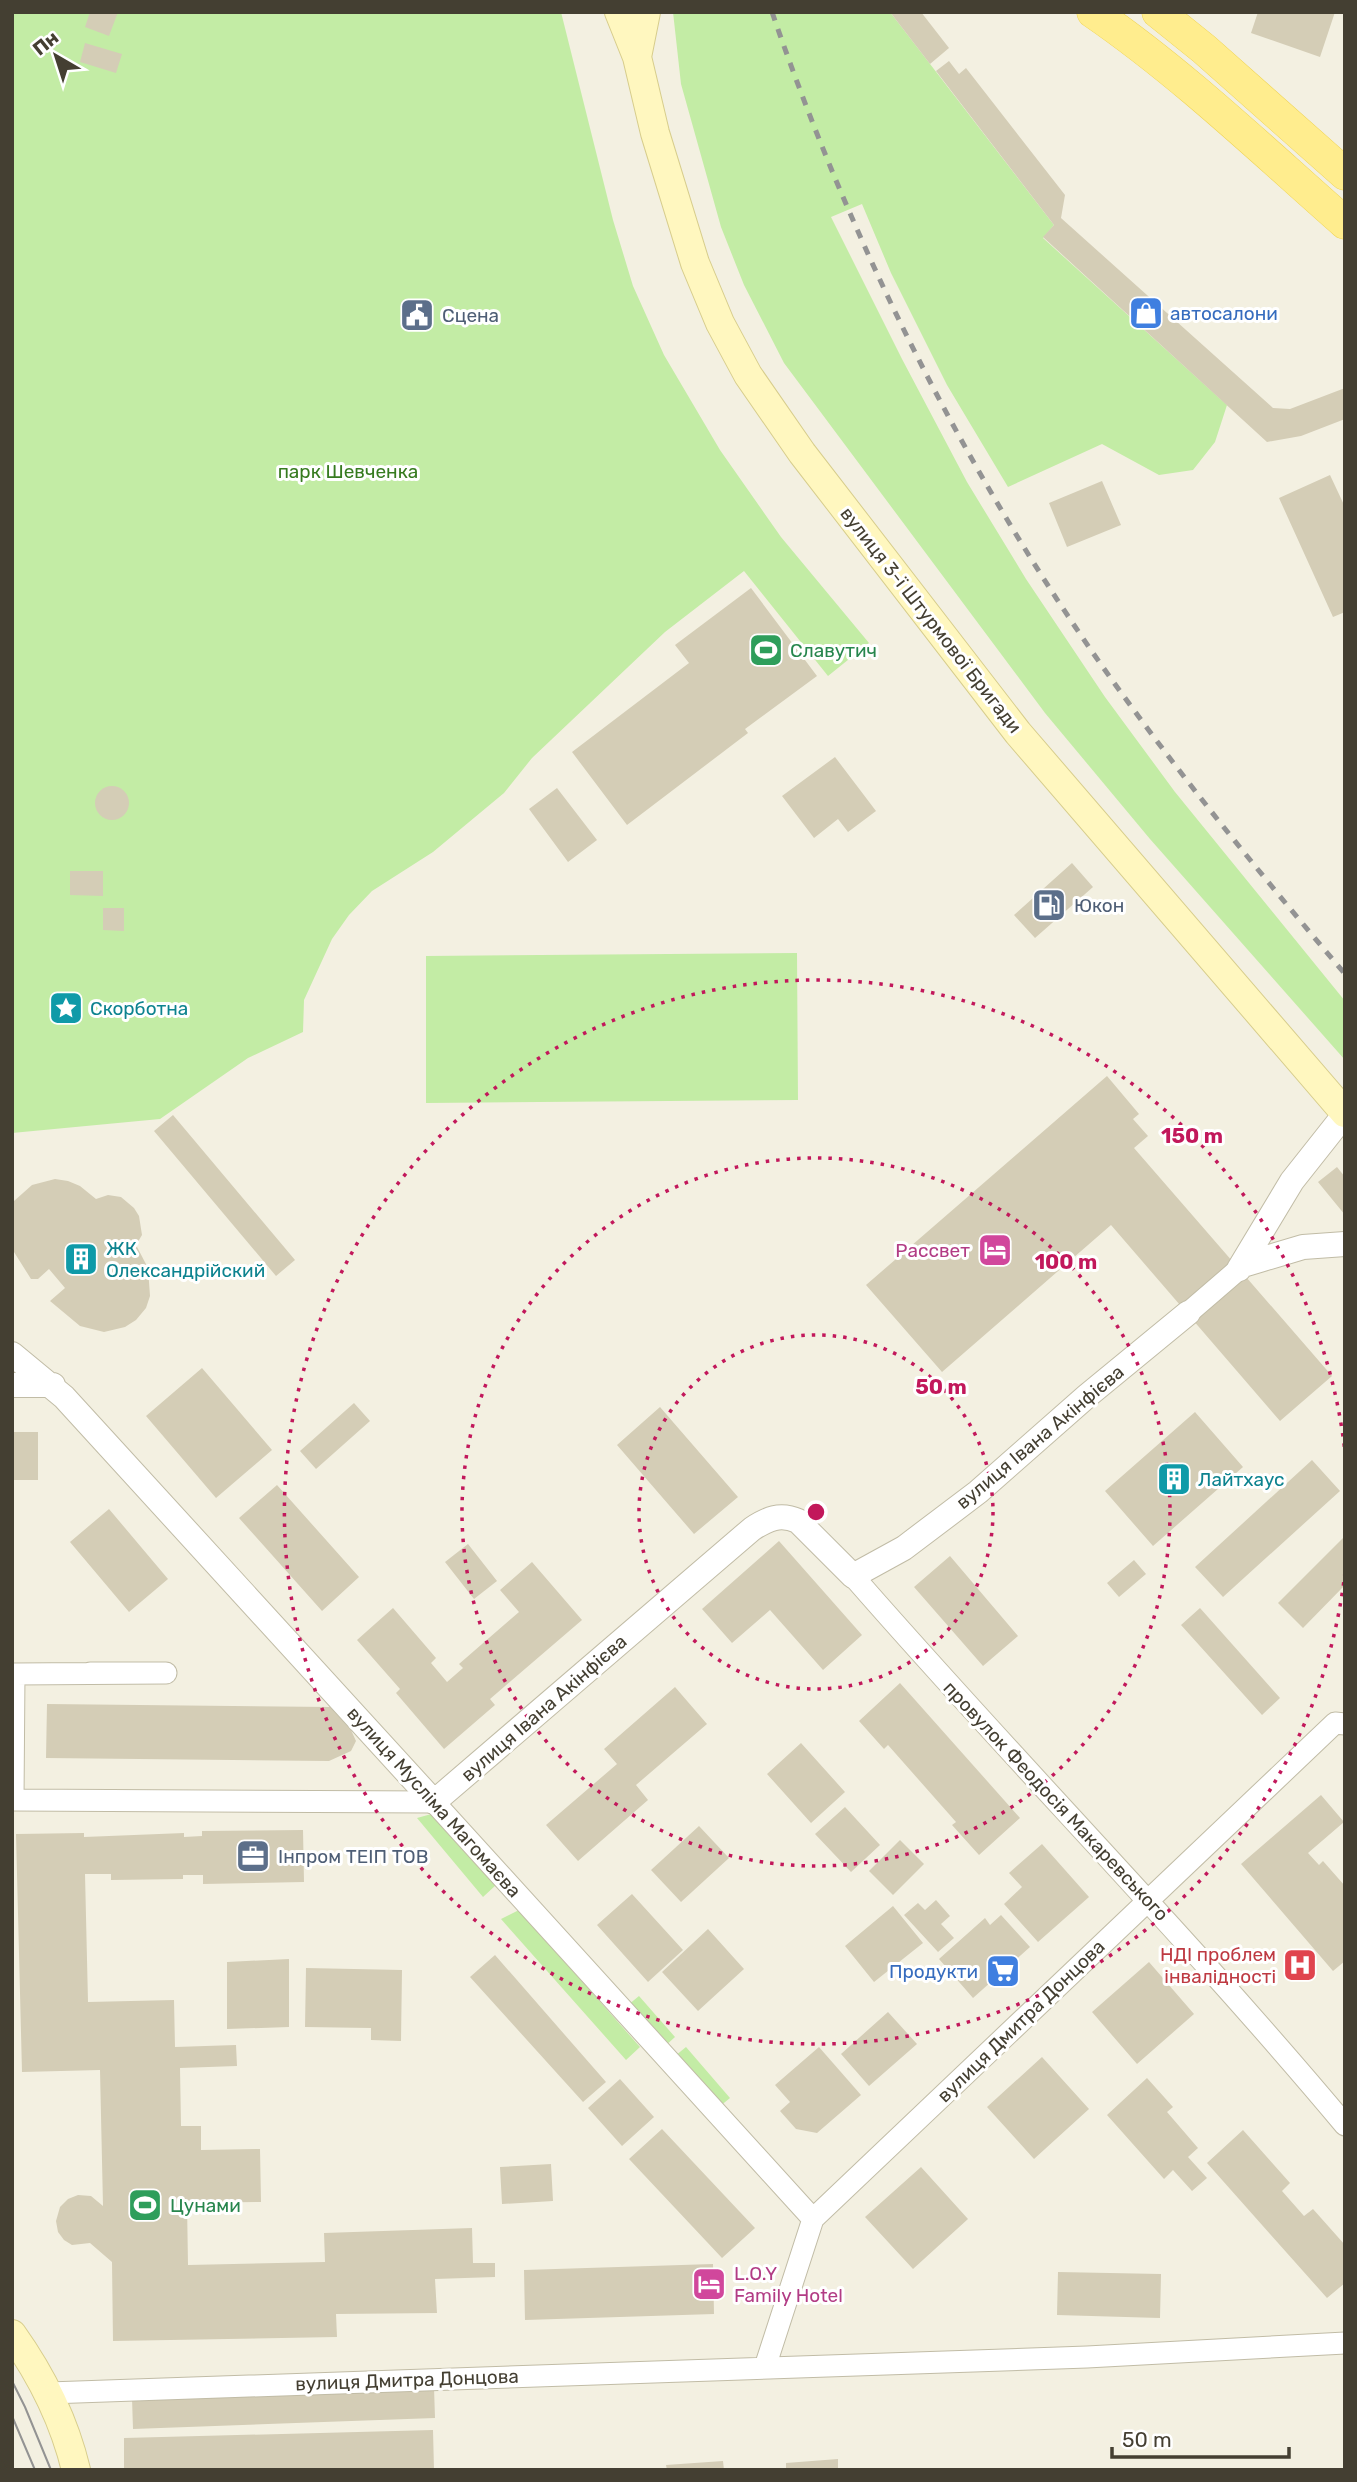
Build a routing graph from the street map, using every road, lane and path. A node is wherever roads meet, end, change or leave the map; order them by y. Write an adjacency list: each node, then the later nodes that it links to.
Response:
1 (619, 12): 5 (main road, вулиця 3-ї Штурмової Бригади)
2 (646, 12): 5 (main road, вулиця 3-ї Штурмової Бригади)
3 (1093, 12): 7 (main road)
4 (1158, 12): 6 (main road)
5 (637, 57): 8 (main road, вулиця 3-ї Штурмової Бригади)
6 (1345, 174)
7 (1345, 223)
8 (1345, 1114): 10 (street)
9 (1345, 1244): 10 (street)
10 (1241, 1267): 11 (street)
11 (1188, 1313): 16 (street, вулиця Івана Акінфієва)
12 (12, 1353): 14 (street, вулиця Мусліма Магомаєва)
13 (12, 1385): 14 (street)
14 (53, 1385): 20 (street, вулиця Мусліма Магомаєва)
15 (789, 1517): 16 (street, провулок Феодосія Макаревського); 20 (street, вулиця Івана Акінфієва)
16 (853, 1576): 21 (street, провулок Феодосія Макаревського)
17 (90, 1674): 19 (street)
18 (1345, 1724): 21 (street, вулиця Дмитра Донцова)
19 (13, 1800): 20 (street)
20 (434, 1802): 23 (street, вулиця Мусліма Магомаєва)
21 (1148, 1900): 22 (street, провулок Феодосія Макаревського); 23 (street, вулиця Дмитра Донцова)
22 (1345, 2124)
23 (813, 2219): 26 (street, вулиця Дмитра Донцова)
24 (12, 2334): 27 (main road)
25 (1345, 2343): 26 (street, вулиця Дмитра Донцова)
26 (765, 2367): 27 (street, вулиця Дмитра Донцова)
27 (49, 2393): 28 (main road)
28 (76, 2470)

